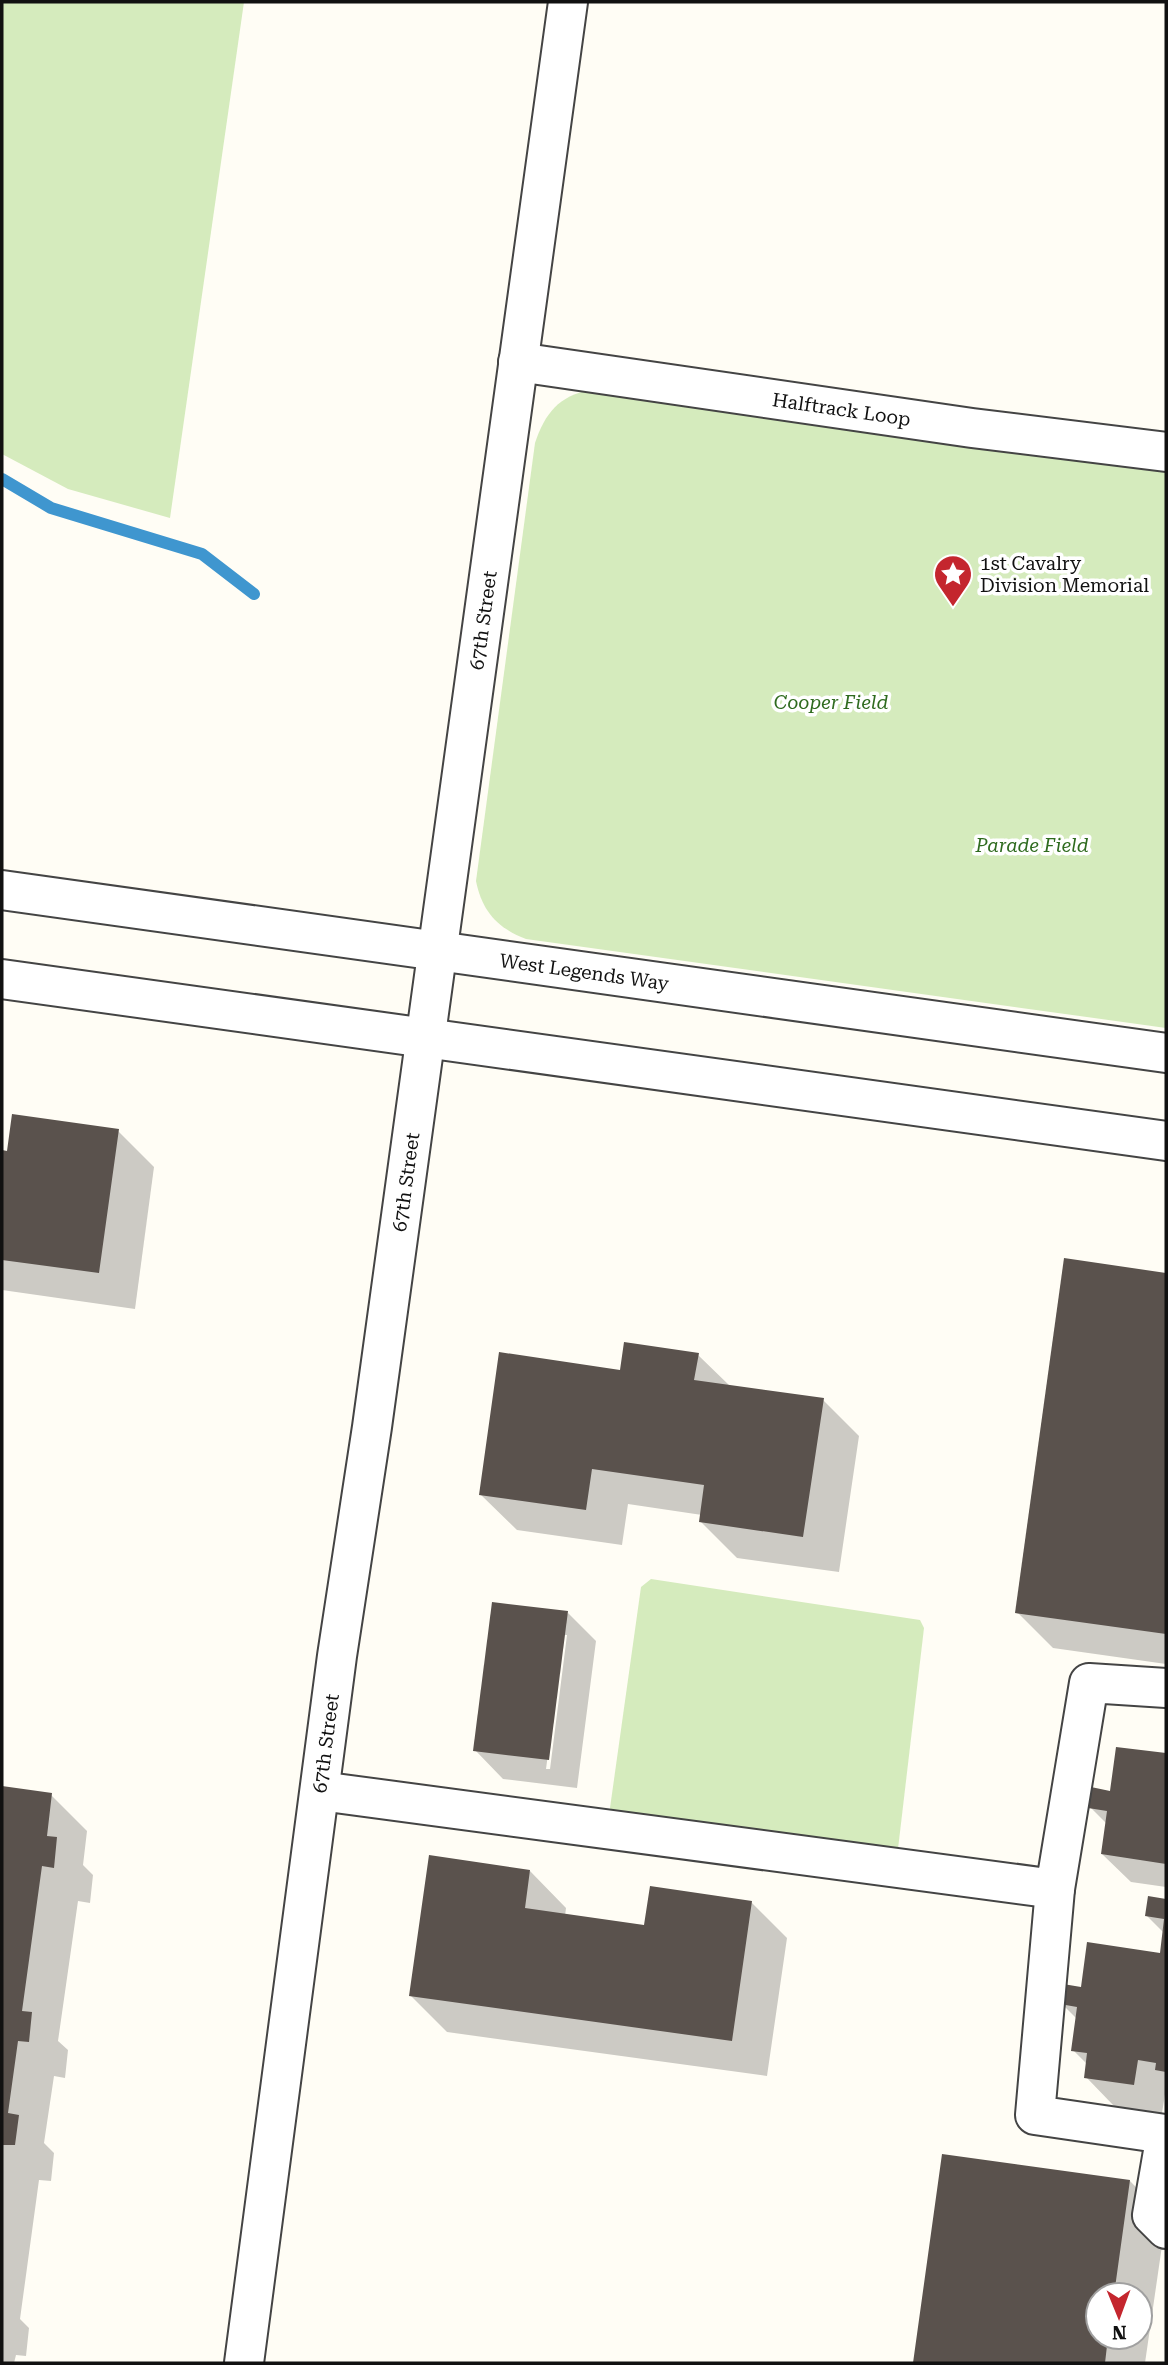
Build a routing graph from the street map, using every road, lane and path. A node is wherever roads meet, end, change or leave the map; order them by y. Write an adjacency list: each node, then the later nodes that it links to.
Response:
1 (568, 2): 2 (street, 67th Street)
2 (518, 362): 3 (street, Halftrack Loop); 5 (street, 67th Street)
3 (1166, 452)
4 (2, 890): 5 (street, West Legends Way)
5 (436, 952): 7 (street, 67th Street); 8 (street, West Legends Way)
6 (2, 979): 7 (street)
7 (425, 1038): 9 (street); 11 (street, 67th Street)
8 (1166, 1053)
9 (1166, 1141)
10 (1166, 1688): 12 (street)
11 (320, 1791): 12 (street); 15 (street, 67th Street)
12 (1055, 1889): 13 (street)
13 (1165, 2134): 14 (street)
14 (1166, 2229)
15 (244, 2363)

